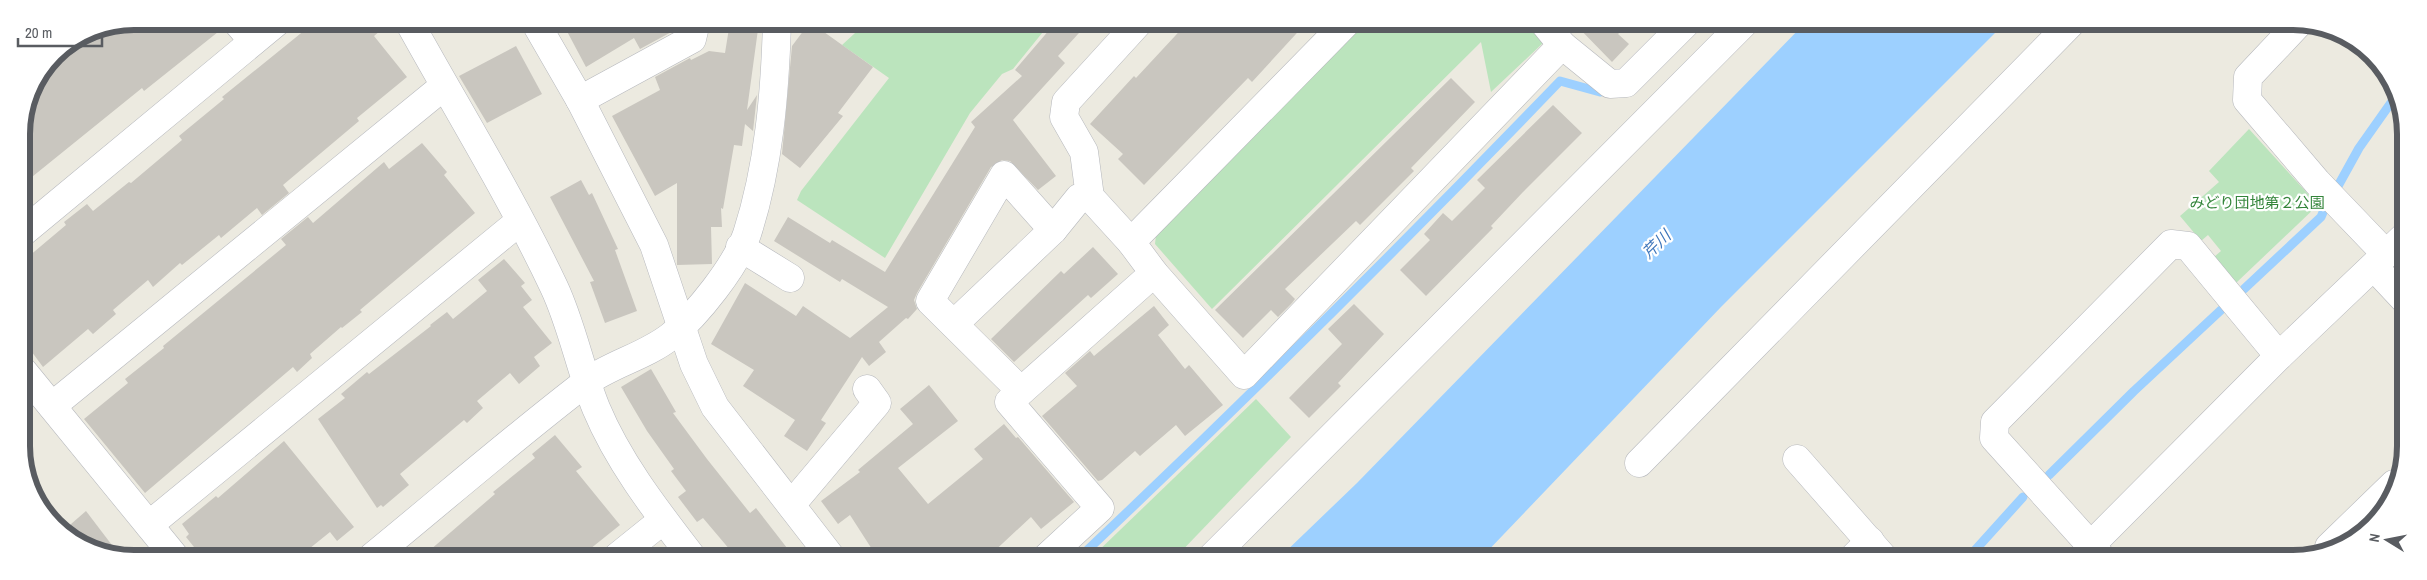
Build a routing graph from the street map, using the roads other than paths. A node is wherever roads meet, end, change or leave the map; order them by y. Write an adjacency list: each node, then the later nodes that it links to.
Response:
1 (413, 30): 14 (street)
2 (540, 30): 15 (street)
3 (694, 30): 15 (street)
4 (778, 30): 21 (street)
5 (1131, 30): 16 (street)
6 (1339, 30): 20 (street)
7 (1550, 30): 13 (street)
8 (1679, 30): 13 (street)
9 (1737, 30): 47 (street)
10 (2064, 30): 35 (street)
11 (2292, 30): 22 (street)
12 (245, 31): 18 (street)
13 (1562, 45): 23 (street)
14 (444, 86): 17 (street); 33 (street)
15 (580, 100): 27 (street)
16 (1090, 197): 19 (street); 20 (street)
17 (520, 221): 30 (street); 39 (street)
18 (30, 226)
19 (1053, 230): 26 (street); 26 (street)
20 (1131, 242): 23 (street)
21 (740, 247): 24 (street); 27 (street)
22 (2388, 253): 25 (street); 28 (street)
23 (1154, 273): 31 (street)
24 (790, 278)
25 (2397, 279)
26 (954, 324): 31 (street)
27 (682, 325): 30 (street); 37 (street)
28 (2279, 356): 49 (street); 50 (street)
29 (30, 379): 33 (street)
30 (586, 382): 38 (street); 42 (street)
31 (1021, 391): 46 (street)
32 (878, 403): 37 (street)
33 (52, 406): 39 (street)
34 (1797, 459): 48 (street)
35 (1639, 464)
36 (2386, 492): 40 (street)
37 (790, 505): 45 (street)
38 (663, 520): 43 (street); 44 (street)
39 (149, 525): 41 (street)
40 (2335, 541)
41 (169, 550)
42 (381, 550)
43 (627, 550)
44 (687, 550)
45 (825, 550)
46 (1055, 550)
47 (1220, 550)
48 (1867, 550)
49 (2094, 550)
50 (2098, 550)

